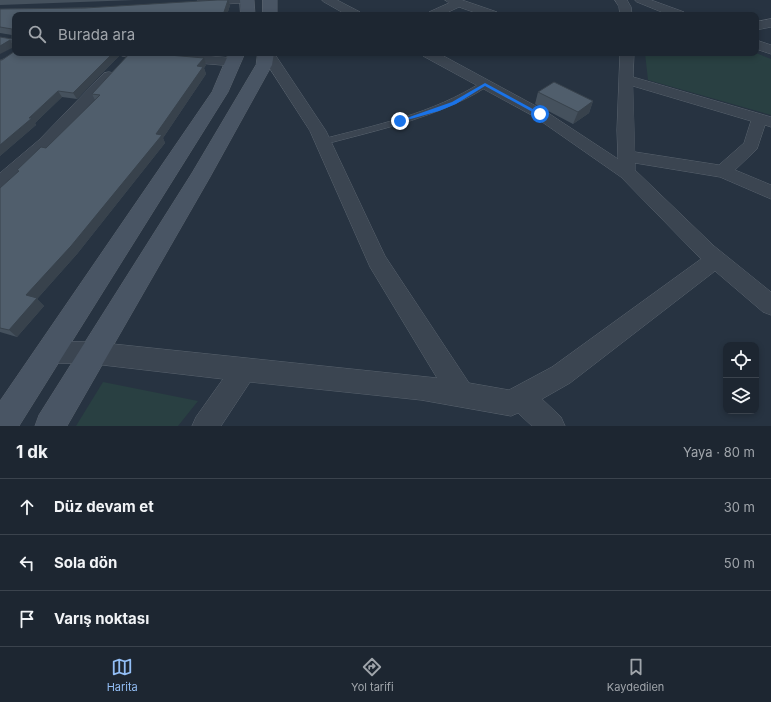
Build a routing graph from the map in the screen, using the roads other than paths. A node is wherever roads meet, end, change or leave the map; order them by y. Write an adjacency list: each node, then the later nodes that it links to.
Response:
1 (243, 0): 8 (street)
2 (246, 0): 9 (main road)
3 (270, 0): 10 (main road)
4 (328, 0): 11 (street)
5 (621, 0): 14 (street)
6 (641, 0): 15 (street)
7 (455, 1): 12 (street); 13 (street)
8 (189, 3)
9 (248, 12)
10 (270, 12)
11 (350, 12)
12 (438, 12)
13 (485, 12)
14 (625, 12)
15 (672, 12)
16 (771, 23): 17 (street)
17 (759, 25)
18 (759, 45): 19 (street)
19 (771, 50)
20 (128, 56): 34 (street)
21 (209, 56): 26 (street)
22 (266, 56): 39 (main road)
23 (269, 56): 30 (street)
24 (434, 56): 28 (street)
25 (623, 56): 27 (street)
26 (235, 57): 38 (main road)
27 (626, 79): 29 (street); 31 (street)
28 (485, 84): 30 (lane); 33 (street)
29 (766, 120): 32 (street)
30 (322, 142): 41 (street)
31 (626, 156): 32 (street); 33 (street)
32 (723, 172): 35 (street)
33 (627, 173): 36 (street)
34 (0, 183)
35 (771, 192)
36 (716, 259): 37 (street); 42 (street)
37 (771, 305)
38 (49, 352): 39 (street); 43 (main road)
39 (94, 353): 40 (street); 44 (main road)
40 (244, 369): 41 (street); 45 (street)
41 (462, 395): 42 (street)
42 (520, 397): 46 (street)
43 (1, 426)
44 (50, 426)
45 (205, 426)
46 (552, 426)

